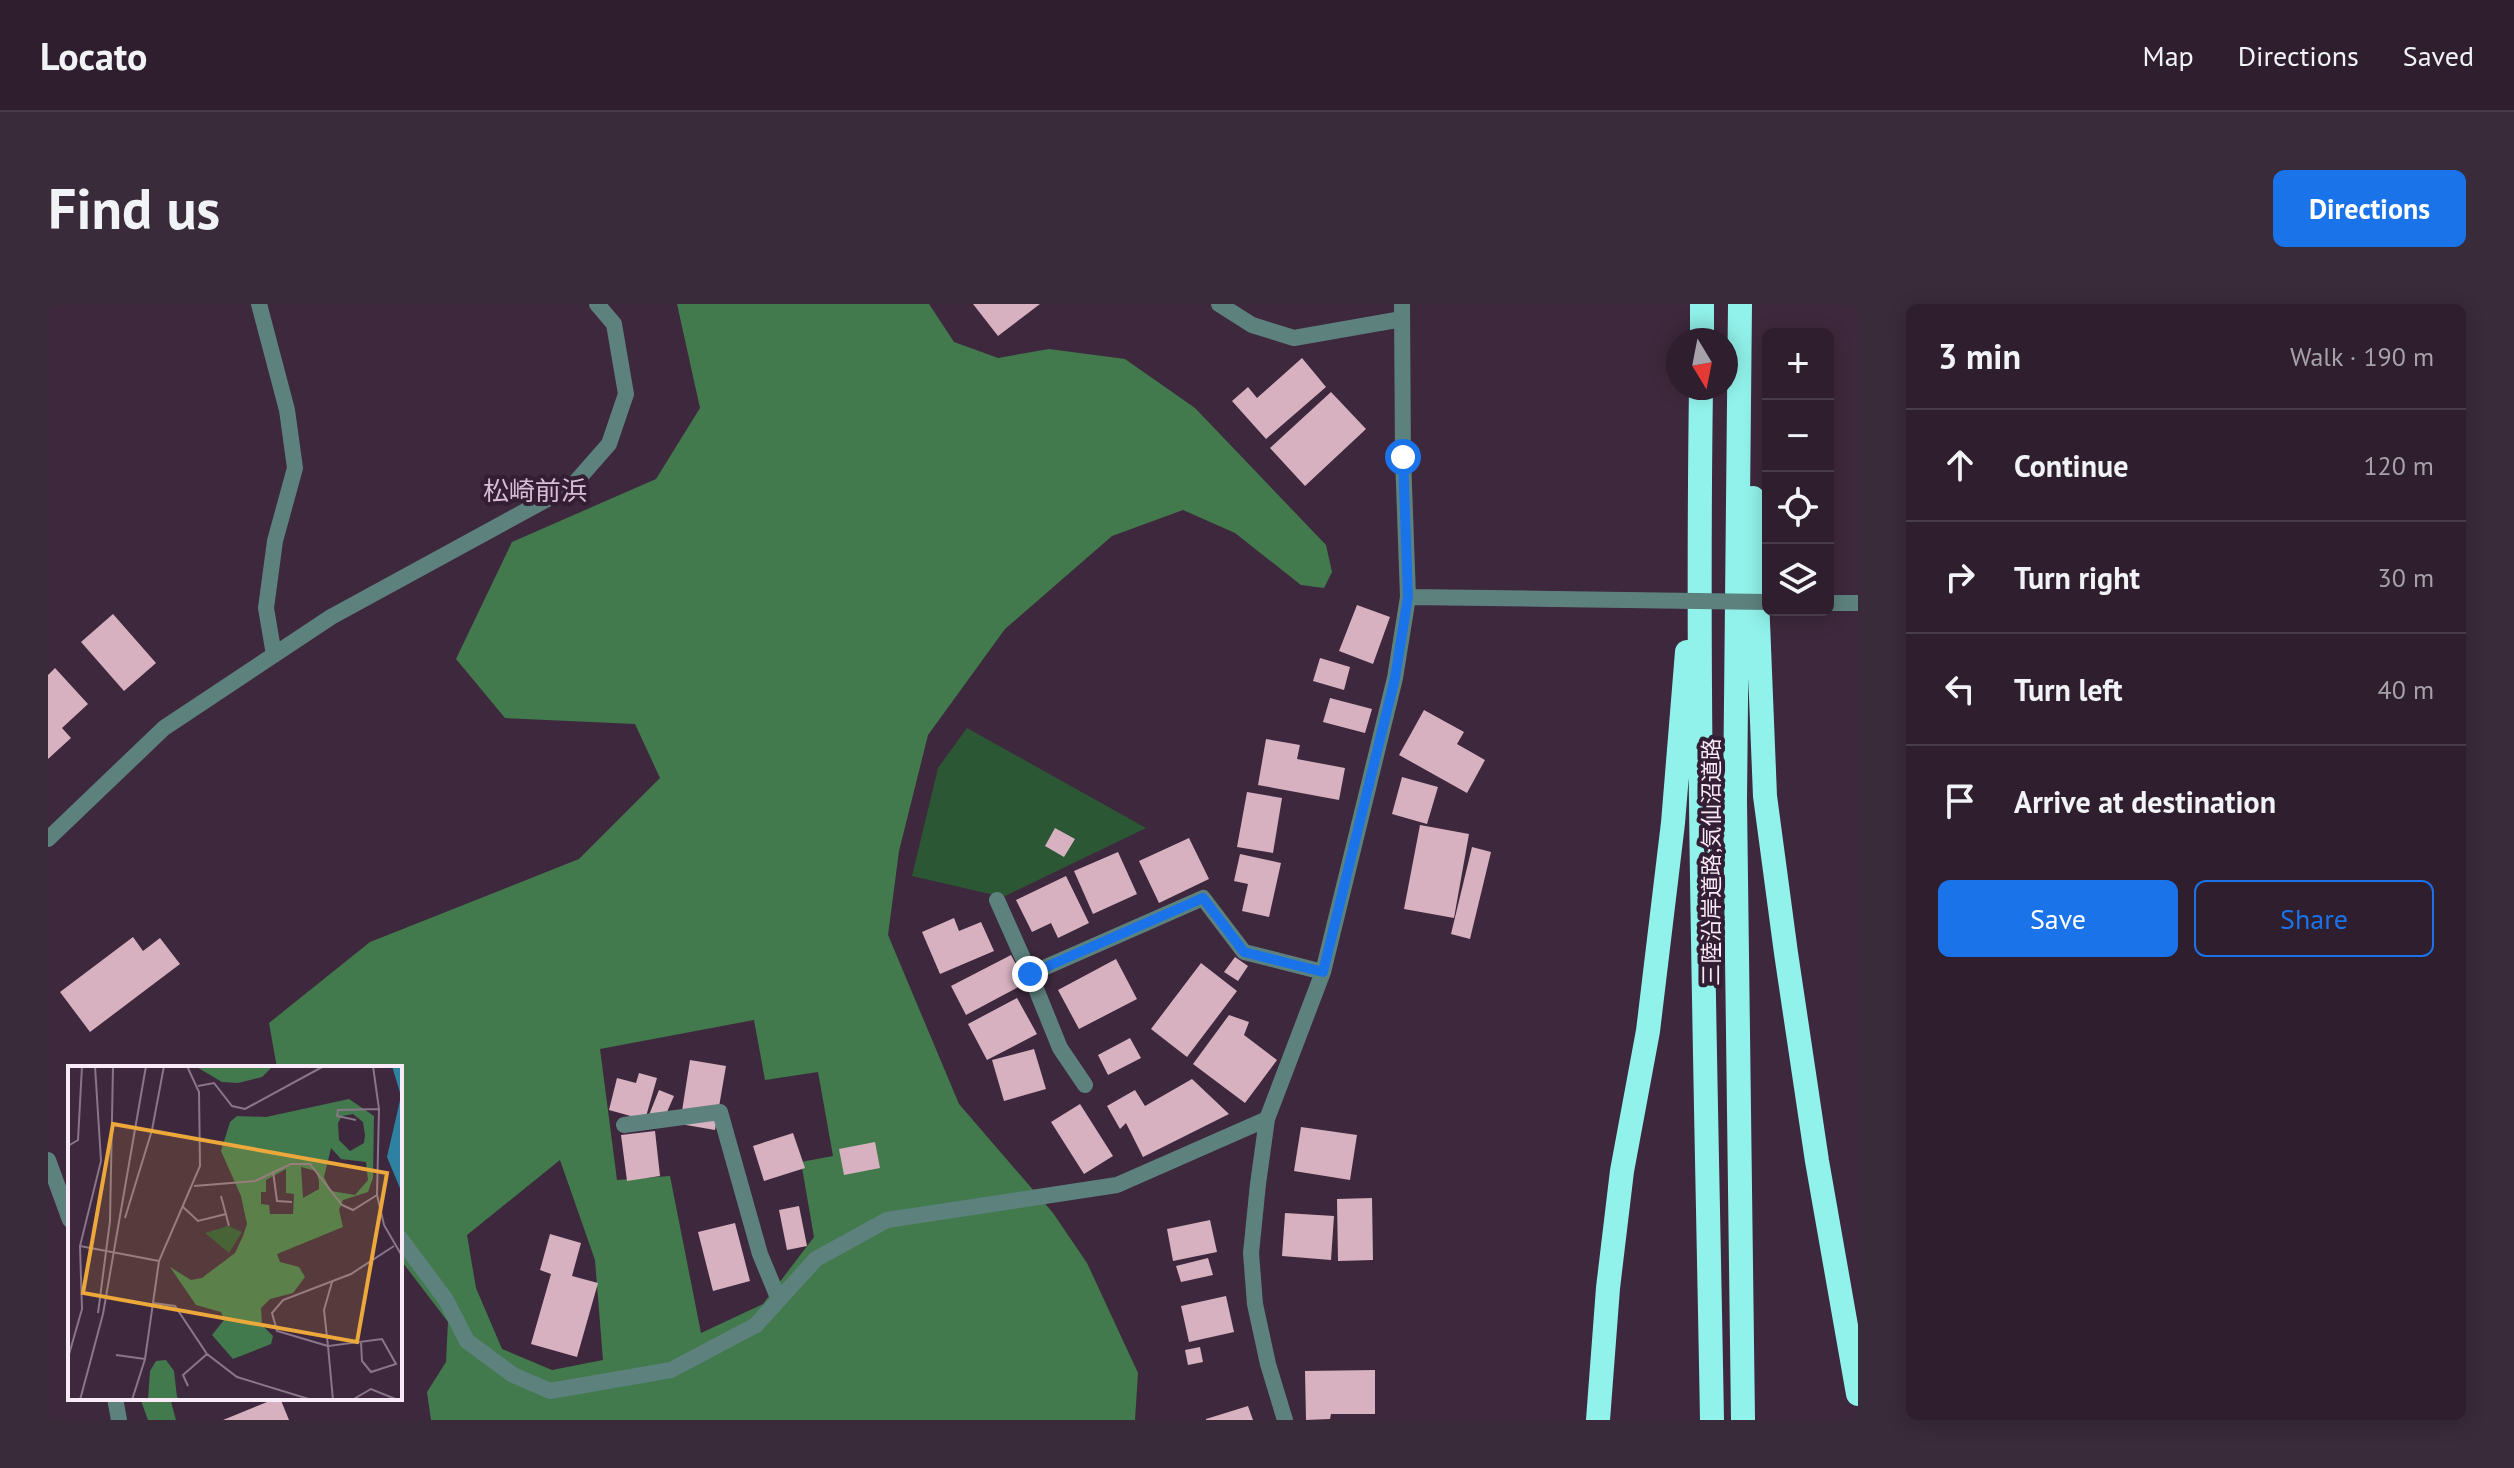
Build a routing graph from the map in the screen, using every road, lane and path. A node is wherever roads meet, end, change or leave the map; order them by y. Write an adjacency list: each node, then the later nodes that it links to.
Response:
1 (259, 304): 12 (street)
2 (597, 304): 12 (street)
3 (1219, 304): 6 (street)
4 (1702, 304): 7 (highway)
5 (1742, 304): 24 (highway); 30 (highway, 三陸沿岸道路;気仙沼道路)
6 (1402, 312): 10 (street)
7 (1702, 328)
8 (1701, 400): 9 (highway, 三陸沿岸道路;気仙沼道路)
9 (1700, 491): 28 (highway); 29 (highway, 三陸沿岸道路;気仙沼道路)
10 (1408, 597): 11 (street, bridge); 15 (street)
11 (1762, 602)
12 (274, 655): 13 (street)
13 (48, 839)
14 (997, 900): 16 (street)
15 (1323, 972): 16 (street); 18 (street)
16 (1030, 974): 17 (street)
17 (1085, 1085)
18 (1267, 1119): 23 (street); 27 (street)
19 (624, 1125): 23 (street)
20 (48, 1160): 21 (street)
21 (68, 1215)
22 (402, 1241): 23 (street)
23 (779, 1300)
24 (1858, 1394)
25 (115, 1400): 26 (street)
26 (119, 1420)
27 (1285, 1420)
28 (1598, 1420)
29 (1712, 1420)
30 (1743, 1420)

